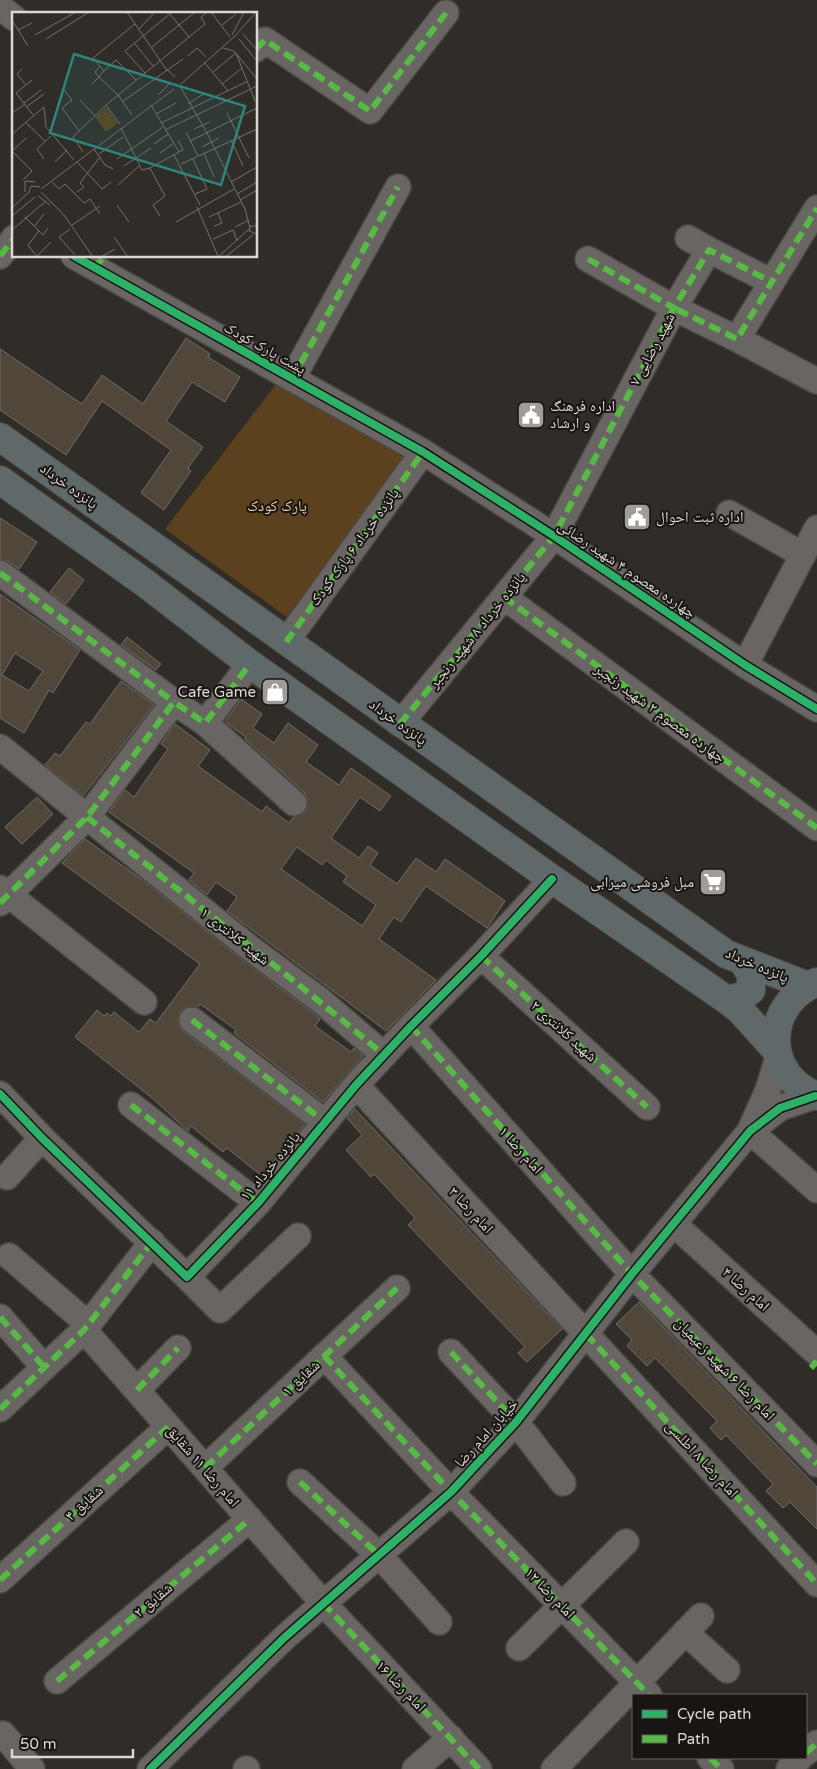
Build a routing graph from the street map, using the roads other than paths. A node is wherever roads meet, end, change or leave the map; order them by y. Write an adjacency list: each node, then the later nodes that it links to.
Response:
1 (0, 7): 3 (street)
2 (446, 13): 4 (street)
3 (12, 16)
4 (258, 47)
5 (398, 187): 14 (street)
6 (817, 208): 11 (street)
7 (12, 241): 8 (street)
8 (0, 256)
9 (588, 259): 12 (street)
10 (91, 260): 14 (street, پشت پارک کودک)
11 (772, 282): 12 (street); 13 (street)
12 (674, 308): 13 (street, شهید رضایی ۷); 21 (street, شهید رضایی ۷)
13 (737, 339): 15 (street, شهید رضایی ۷)
14 (292, 378): 17 (street, پشت پارک کودک)
15 (817, 381)
16 (0, 437): 25 (main road, پانزده خرداد)
17 (423, 452): 21 (street, چهارده معصوم ۴ شهید رضائی); 25 (street, پانزده خرداد ۶ پارک کودک)
18 (0, 480): 26 (main road)
19 (729, 513): 22 (street)
20 (817, 528): 22 (street)
21 (554, 536): 24 (street, پانزده خرداد ۸ شهید رنجبر); 27 (street, چهارده معصوم ۴ شهید رضائی)
22 (803, 555): 27 (street)
23 (0, 573): 28 (street)
24 (504, 597): 31 (street, پانزده خرداد ۸ شهید رنجبر); 35 (street, چهارده معصوم ۲ شهید رنجبر)
25 (286, 642): 31 (main road, پانزده خرداد)
26 (250, 664): 30 (street); 36 (main road)
27 (745, 665): 29 (street, چهارده معصوم ۴ شهید رضائی)
28 (174, 702): 30 (street); 34 (street)
29 (817, 709)
30 (205, 723): 33 (street)
31 (400, 724): 39 (main road, پانزده خرداد)
32 (0, 747): 34 (street, شهید کلانتری ۱)
33 (294, 803)
34 (87, 817): 37 (street); 46 (street, شهید کلانتری ۱)
35 (817, 828)
36 (552, 879): 38 (street, پانزده خرداد ۱۱); 41 (main road)
37 (3, 896): 42 (street)
38 (481, 956): 44 (street, پانزده خرداد ۱۱); 51 (street, شهید کلانتری ۲)
39 (743, 961): 40 (main road, پانزده خرداد); 41 (main road)
40 (812, 984): 45 (main road)
41 (727, 1000): 45 (main road)
42 (144, 1002)
43 (192, 1020): 52 (street)
44 (411, 1026): 46 (street, پانزده خرداد ۱۱); 62 (street, امام رضا ۱)
45 (778, 1054): 49 (main road); 53 (street)
46 (384, 1055): 47 (street, پانزده خرداد ۱۱)
47 (356, 1085): 52 (street, پانزده خرداد ۱۱); 67 (street, امام رضا ۳)
48 (0, 1094): 54 (street)
49 (816, 1096): 53 (street, خیابان امام رضا)
50 (131, 1105): 57 (street)
51 (647, 1107)
52 (325, 1122): 57 (street, پانزده خرداد ۱۱)
53 (750, 1131): 56 (street); 58 (street, خیابان امام رضا)
54 (42, 1138): 55 (street); 60 (street)
55 (7, 1177)
56 (817, 1190)
57 (258, 1203): 63 (street, پانزده خرداد ۱۱)
58 (675, 1225): 62 (street, خیابان امام رضا); 71 (street, امام رضا ۴)
59 (298, 1236): 63 (street)
60 (152, 1242): 63 (street); 66 (street)
61 (9, 1256): 66 (street, امام رضا ۱۱ شقایق)
62 (632, 1274): 67 (street, خیابان امام رضا); 77 (street, امام رضا ۶ شهید زعیمیان)
63 (187, 1277)
64 (397, 1288): 70 (street, شقایق ۱)
65 (0, 1317): 72 (street)
66 (86, 1327): 72 (street); 73 (street, امام رضا ۱۱ شقایق)
67 (586, 1334): 75 (street, خیابان امام رضا); 86 (street, امام رضا ۸ اطلسی)
68 (178, 1348): 73 (street)
69 (451, 1352): 75 (street)
70 (324, 1356): 78 (street, شقایق ۱); 81 (street, امام رضا ۱۲)
71 (815, 1361)
72 (44, 1368): 74 (street)
73 (137, 1390): 76 (street, امام رضا ۱۱ شقایق)
74 (0, 1408)
75 (516, 1422): 80 (street); 81 (street, خیابان امام رضا)
76 (168, 1427): 78 (street, امام رضا ۱۱ شقایق); 85 (street, شقایق ۴)
77 (817, 1464)
78 (205, 1468): 82 (street, امام رضا ۱۱ شقایق)
79 (300, 1482): 84 (street)
80 (564, 1483)
81 (451, 1492): 84 (street, خیابان امام رضا); 88 (street, امام رضا ۱۲)
82 (250, 1520): 87 (street, امام رضا ۱۱ شقایق); 92 (street, شقایق ۲)
83 (626, 1542): 88 (street)
84 (378, 1555): 87 (street, خیابان امام رضا); 89 (street)
85 (0, 1580)
86 (817, 1584)
87 (323, 1603): 96 (street, امام رضا ۱۶); 101 (street, خیابان امام رضا)
88 (563, 1607): 90 (street); 93 (street, امام رضا ۱۲)
89 (439, 1622)
90 (519, 1648)
91 (727, 1670): 93 (street)
92 (57, 1681)
93 (643, 1689)
94 (632, 1699): 105 (street)
95 (3, 1734): 102 (street)
96 (451, 1738): 103 (street); 104 (street, امام رضا ۱۶)
97 (817, 1743): 98 (street)
98 (807, 1752)
99 (711, 1759): 106 (street)
100 (799, 1759): 107 (street)
101 (153, 1768)
102 (32, 1769)
103 (415, 1769)
104 (479, 1769)
105 (554, 1769)
106 (721, 1769)
107 (789, 1769)

